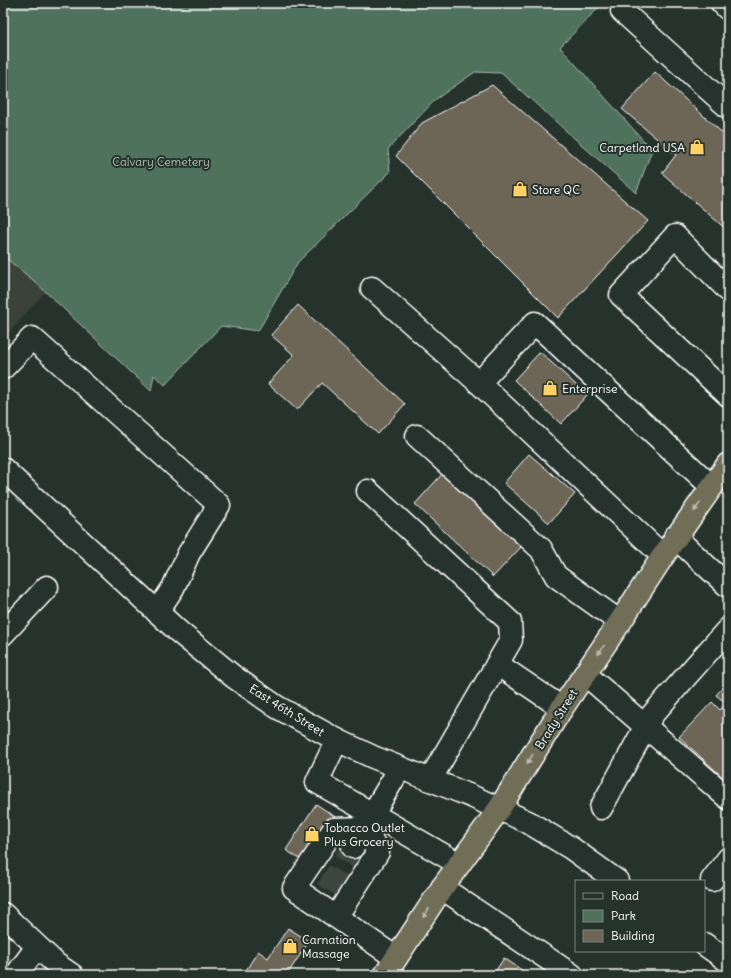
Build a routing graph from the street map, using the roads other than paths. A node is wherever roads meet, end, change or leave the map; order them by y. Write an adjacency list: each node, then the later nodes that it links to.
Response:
1 (722, 3): 2 (street)
2 (728, 9)
3 (622, 11): 4 (street)
4 (728, 107)
5 (372, 288): 8 (street)
6 (728, 290): 9 (street)
7 (3, 368): 19 (street)
8 (478, 383): 13 (street); 16 (street)
9 (728, 395)
10 (417, 436): 20 (street)
11 (728, 464): 13 (highway, Brady Street)
12 (3, 469): 19 (street, East 46th Street)
13 (711, 486): 15 (highway, Brady Street, one-way to 15)
14 (368, 491): 23 (street)
15 (676, 537): 16 (highway, Brady Street); 17 (street)
16 (662, 556): 20 (highway, Brady Street)
17 (728, 586)
18 (47, 587): 22 (street)
19 (157, 612): 27 (street, East 46th Street)
20 (620, 622): 24 (highway, Brady Street, one-way to 24)
21 (728, 630): 26 (street)
22 (3, 634)
23 (497, 664): 25 (street); 29 (street)
24 (585, 674): 25 (highway, Brady Street); 26 (street)
25 (562, 708): 32 (highway, Brady Street, one-way to 32)
26 (646, 727): 30 (street); 31 (street)
27 (337, 740): 28 (street, East 46th Street); 33 (street)
28 (400, 768): 29 (street, East 46th Street); 33 (street)
29 (430, 780): 32 (street, East 46th Street)
30 (728, 798)
31 (601, 808)
32 (499, 809): 36 (highway, Brady Street); 37 (street, East 46th Street)
33 (369, 821): 34 (street); 36 (street); 41 (street); 41 (street)
34 (353, 847)
35 (728, 859): 38 (street)
36 (459, 864): 39 (highway, Brady Street)
37 (616, 880)
38 (712, 880)
39 (442, 888): 43 (highway, Brady Street, one-way to 43); 46 (street)
40 (3, 914): 42 (street)
41 (336, 917): 43 (street)
42 (37, 947): 44 (street); 45 (street)
43 (391, 967)
44 (16, 975)
45 (72, 975)
46 (572, 975)

